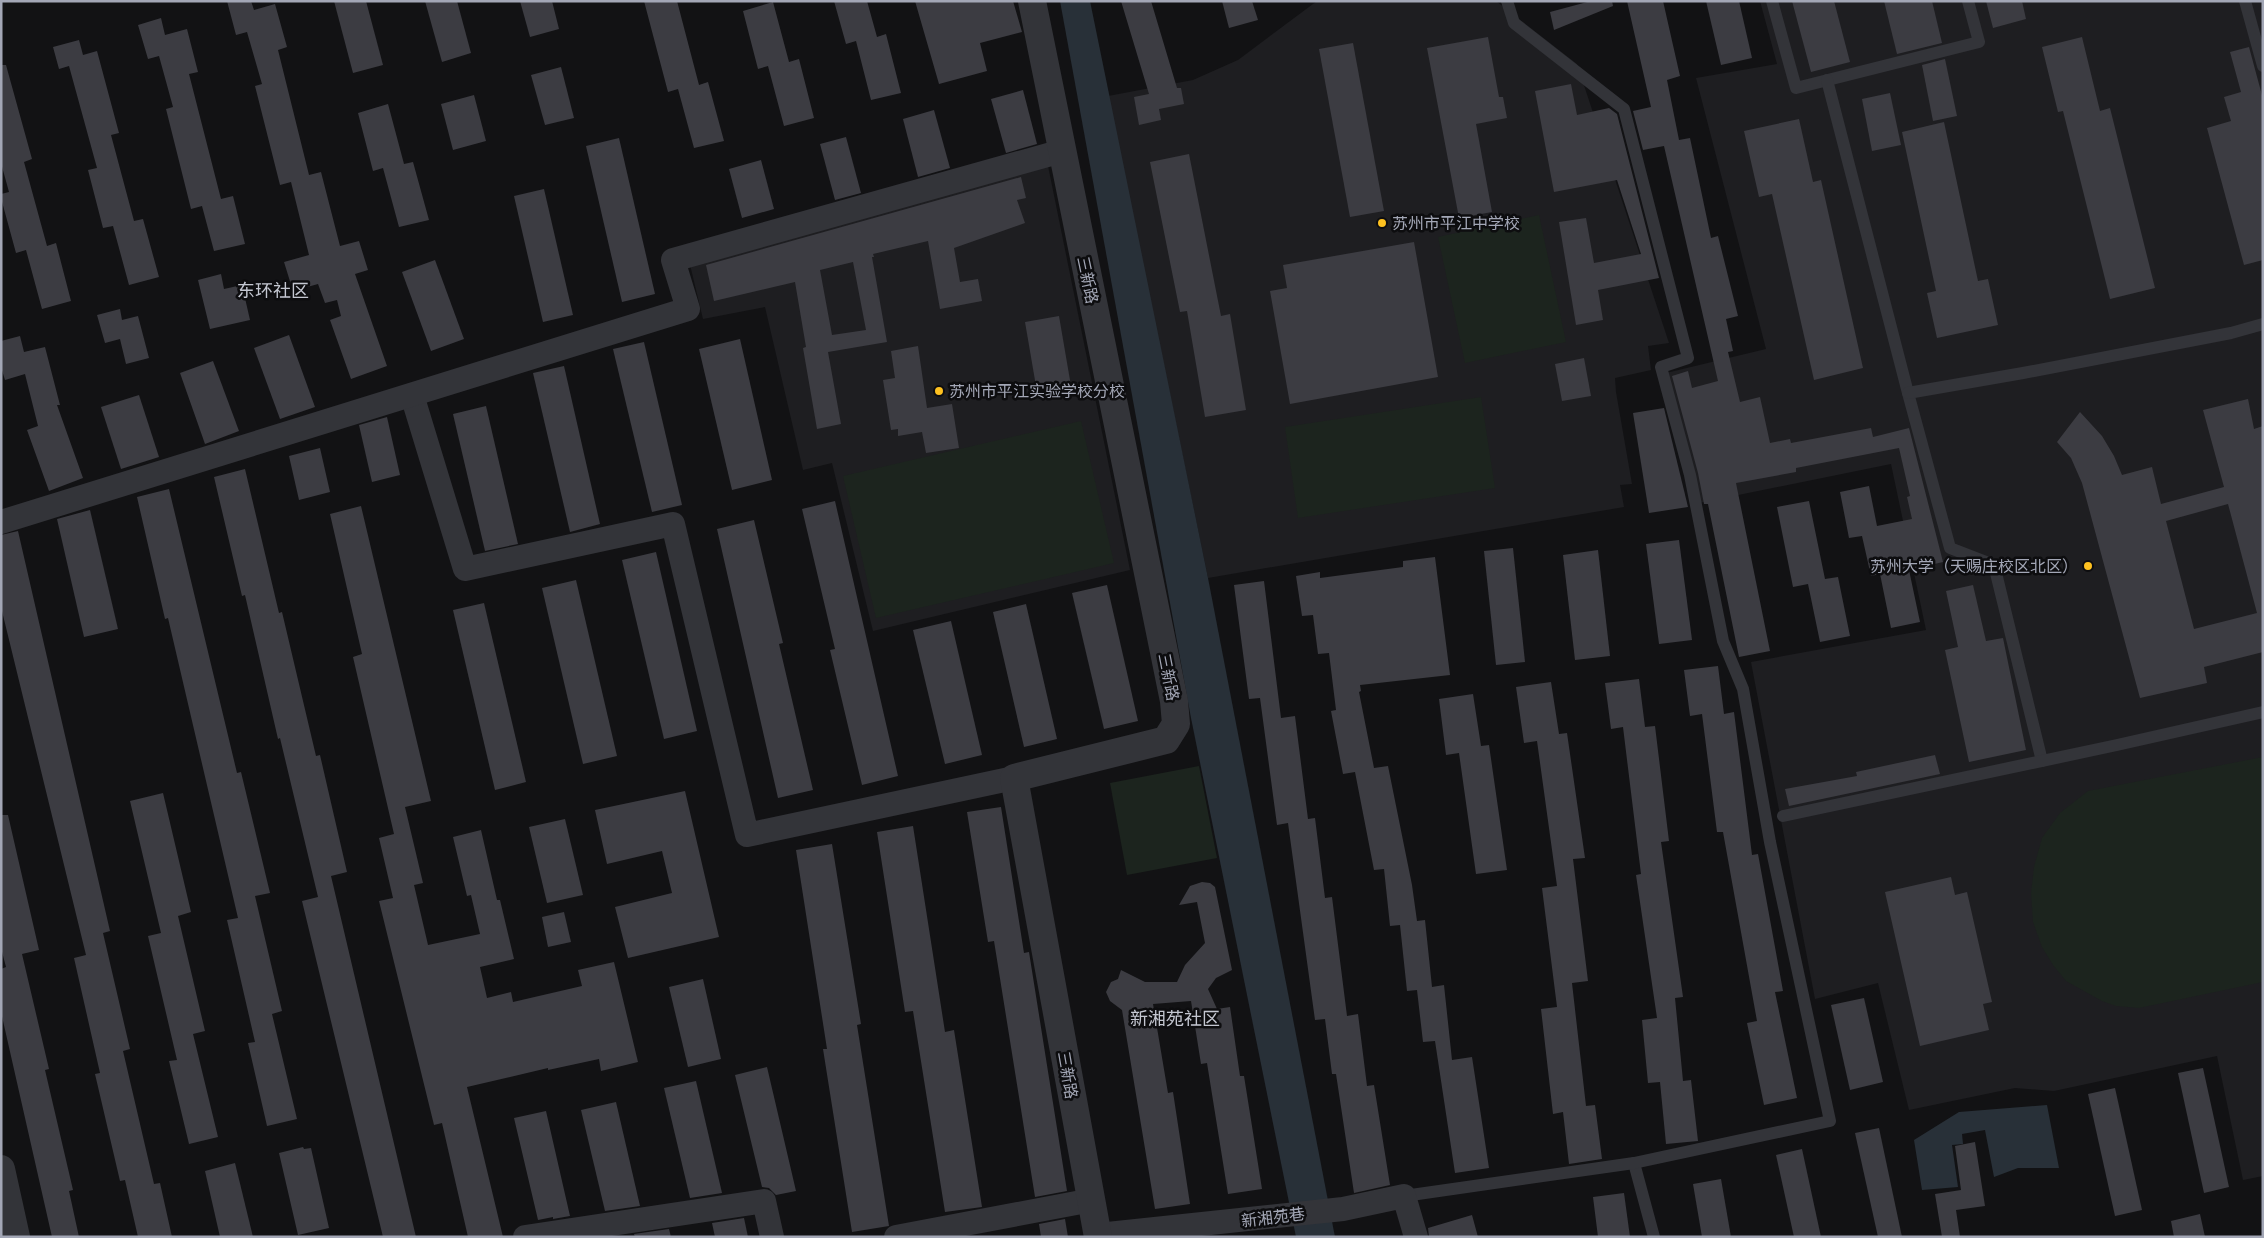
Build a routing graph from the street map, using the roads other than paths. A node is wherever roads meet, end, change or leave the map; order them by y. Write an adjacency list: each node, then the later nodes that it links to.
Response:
1 (1032, 1): 8 (street, 三新路)
2 (1507, 1): 17 (lane)
3 (1772, 1): 7 (lane)
4 (1968, 1): 7 (lane)
5 (2245, 1): 6 (lane)
6 (2263, 66)
7 (1827, 80): 10 (lane)
8 (1062, 151): 11 (street); 15 (street, 三新路)
9 (2263, 324): 10 (lane)
10 (1908, 393): 14 (lane)
11 (412, 395): 12 (street); 15 (street)
12 (1, 522)
13 (2263, 712): 14 (lane)
14 (2042, 761): 16 (lane)
15 (1014, 778): 20 (street, 三新路)
16 (1783, 816)
17 (1634, 1163): 19 (lane); 27 (lane)
18 (1, 1169): 22 (street)
19 (1404, 1196): 21 (street, 新湘苑巷); 26 (street)
20 (1092, 1200): 21 (street, 三新路); 25 (street)
21 (1098, 1236)
22 (16, 1237)
23 (525, 1237): 24 (street)
24 (772, 1237)
25 (896, 1237)
26 (1416, 1237)
27 (1654, 1237)

